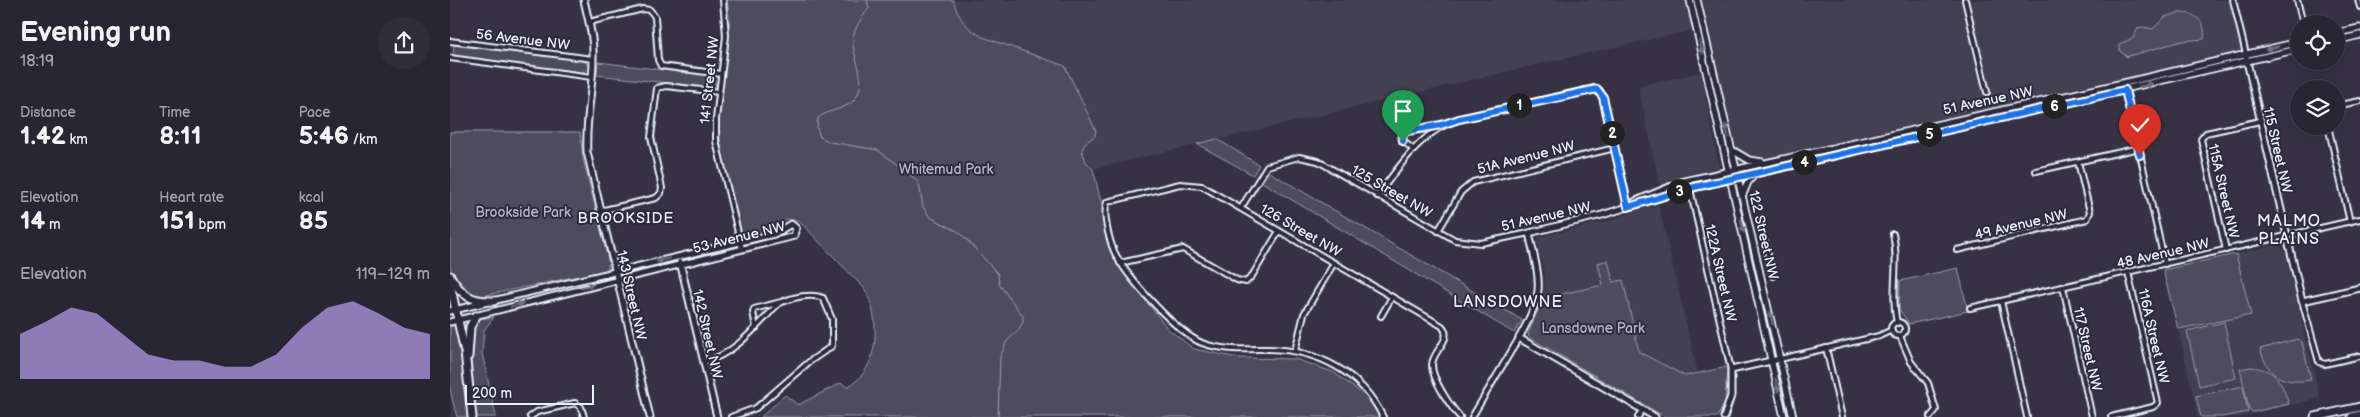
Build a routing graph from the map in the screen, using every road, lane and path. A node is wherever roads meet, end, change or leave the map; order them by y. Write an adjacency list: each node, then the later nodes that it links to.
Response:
1 (584, 0): 11 (street, 143 Street NW)
2 (723, 0): 22 (street, 141 Street NW)
3 (1690, 0): 41 (main road, 122 Street NW, one-way to 41)
4 (1697, 0): 34 (main road, 122 Street NW, one-way to 4)
5 (1965, 0): 26 (street)
6 (2233, 0): 20 (street, 115 Street NW)
7 (2297, 0): 10 (street)
8 (2358, 0): 9 (street)
9 (2360, 7)
10 (2301, 15)
11 (589, 22): 21 (street, 143 Street NW); 22 (street)
12 (2360, 28): 13 (main road)
13 (2345, 31)
14 (2360, 35): 15 (main road)
15 (2345, 39)
16 (450, 41): 21 (street, 56 Avenue NW)
17 (2290, 45): 20 (main road, 51 Avenue NW, one-way to 20)
18 (2290, 51): 20 (main road, 51 Avenue NW)
19 (450, 58): 23 (street)
20 (2246, 58): 24 (main road, 51 Avenue NW); 29 (street, 115 Street NW)
21 (593, 59): 23 (street, 143 Street NW)
22 (721, 74): 25 (street, 141 Street NW)
23 (592, 76): 49 (street, 143 Street NW)
24 (2124, 86): 33 (street); 36 (main road, 51 Avenue NW); 40 (main road, 51 Avenue NW)
25 (719, 92): 49 (street); 57 (street, 141 Street NW)
26 (1987, 92)
27 (2360, 100): 28 (street)
28 (2345, 104)
29 (2260, 121): 56 (street, 115 Street NW); 62 (street, 115A Street NW)
30 (1441, 125): 32 (street); 35 (street); 35 (street)
31 (2330, 135): 51 (street)
32 (1615, 148): 47 (street); 53 (street, 51A Avenue NW)
33 (2139, 148): 37 (street); 67 (street)
34 (1732, 149): 38 (main road); 41 (main road, 122 Street NW)
35 (1414, 150): 45 (street)
36 (1784, 158): 38 (main road, 51 Avenue NW); 41 (main road)
37 (2078, 162): 39 (street); 61 (street, 49 Avenue NW)
38 (1766, 163): 41 (main road, 51 Avenue NW)
39 (2036, 171)
40 (1757, 173): 41 (main road, 51 Avenue NW); 46 (main road)
41 (1734, 174): 42 (street, 51 Avenue NW); 43 (main road); 46 (main road, 122 Street NW); 96 (main road, 122 Street NW, one-way to 96)
42 (1688, 180): 44 (street, 122A Street NW); 47 (street, 51 Avenue NW)
43 (1703, 185): 44 (street, 51 Avenue NW)
44 (1690, 188): 47 (street, 51 Avenue NW); 98 (street, 122A Street NW)
45 (1377, 196): 48 (street, 125 Street NW); 53 (street, 125 Street NW)
46 (1742, 196): 95 (main road, 122 Street NW, one-way to 46)
47 (1628, 207): 54 (street, 51 Avenue NW)
48 (1241, 208): 52 (street, 126 Street NW); 64 (street, 126 Street NW)
49 (600, 211): 68 (street, 143 Street NW)
50 (2360, 219): 51 (street, 48 Avenue NW)
51 (2350, 222): 56 (street, 48 Avenue NW)
52 (1279, 230): 64 (street); 65 (street, 126 Street NW)
53 (1438, 231): 58 (street, 125 Street NW)
54 (1529, 233): 58 (street, 51 Avenue NW); 91 (street)
55 (1893, 234): 87 (street)
56 (2287, 236): 62 (street, 48 Avenue NW); 79 (street, 115 Street NW)
57 (740, 242): 60 (street, 141 Street NW); 60 (street, 53 Avenue NW); 63 (street, 53 Avenue NW)
58 (1467, 242)
59 (1765, 243): 71 (street)
60 (742, 249): 66 (street, 53 Avenue NW)
61 (1957, 250)
62 (2226, 250): 67 (street, 48 Avenue NW)
63 (678, 257): 66 (street, 142 Street NW); 68 (street, 53 Avenue NW, one-way to 68)
64 (1120, 263): 93 (street)
65 (1334, 263): 76 (street, 126 Street NW); 93 (street)
66 (680, 264): 72 (street, 53 Avenue NW); 97 (street, 142 Street NW)
67 (2165, 264): 69 (street, 48 Avenue NW)
68 (615, 272): 72 (street, 143 Street NW); 77 (street, 53 Avenue NW)
69 (2128, 272): 74 (street, 48 Avenue NW); 121 (street, 116A Street NW)
70 (450, 276): 77 (highway)
71 (1773, 276)
72 (617, 279): 83 (street, 53 Avenue NW, one-way to 72); 107 (street, 143 Street NW)
73 (450, 284): 82 (highway)
74 (2062, 287): 78 (street, 48 Avenue NW); 120 (street, 117 Street NW)
75 (2360, 288): 79 (street)
76 (1392, 297): 84 (street); 111 (street, 126 Street NW)
77 (494, 300): 82 (street, 53 Avenue NW)
78 (2001, 301): 81 (street, 48 Avenue NW); 119 (street)
79 (2302, 301): 94 (street, 115 Street NW)
80 (781, 302): 88 (street); 88 (street); 109 (street)
81 (1970, 308)
82 (453, 310): 85 (highway)
83 (476, 316): 85 (street, 53 Avenue NW); 99 (highway)
84 (1381, 316)
85 (458, 320): 86 (street, 53 Avenue NW); 99 (highway)
86 (450, 322)
87 (1897, 322): 89 (street); 90 (street)
88 (756, 328): 97 (street)
89 (1892, 330): 90 (street); 92 (street)
90 (1900, 336): 103 (street)
91 (1519, 338): 101 (street); 112 (street)
92 (1826, 348): 95 (street); 118 (street)
93 (1294, 350): 110 (street)
94 (2360, 356)
95 (1780, 359): 96 (street); 117 (main road, 122 Street NW)
96 (1772, 361): 98 (street); 116 (main road, 122 Street NW, one-way to 116)
97 (704, 362): 108 (street, 142 Street NW)
98 (1731, 370): 115 (street)
99 (468, 371): 104 (highway)
100 (2360, 407): 122 (highway)
101 (1642, 410): 113 (street); 114 (street)
102 (2360, 415): 123 (highway)
103 (1932, 416)
104 (472, 417)
105 (530, 417): 106 (street)
106 (584, 417)
107 (650, 417)
108 (717, 417)
109 (731, 417)
110 (1383, 417)
111 (1460, 417)
112 (1472, 417)
113 (1638, 417)
114 (1655, 417)
115 (1724, 417)
116 (1784, 417)
117 (1793, 417)
118 (1842, 417)
119 (2028, 417)
120 (2092, 417)
121 (2111, 417)
122 (2315, 417)
123 (2352, 417)

